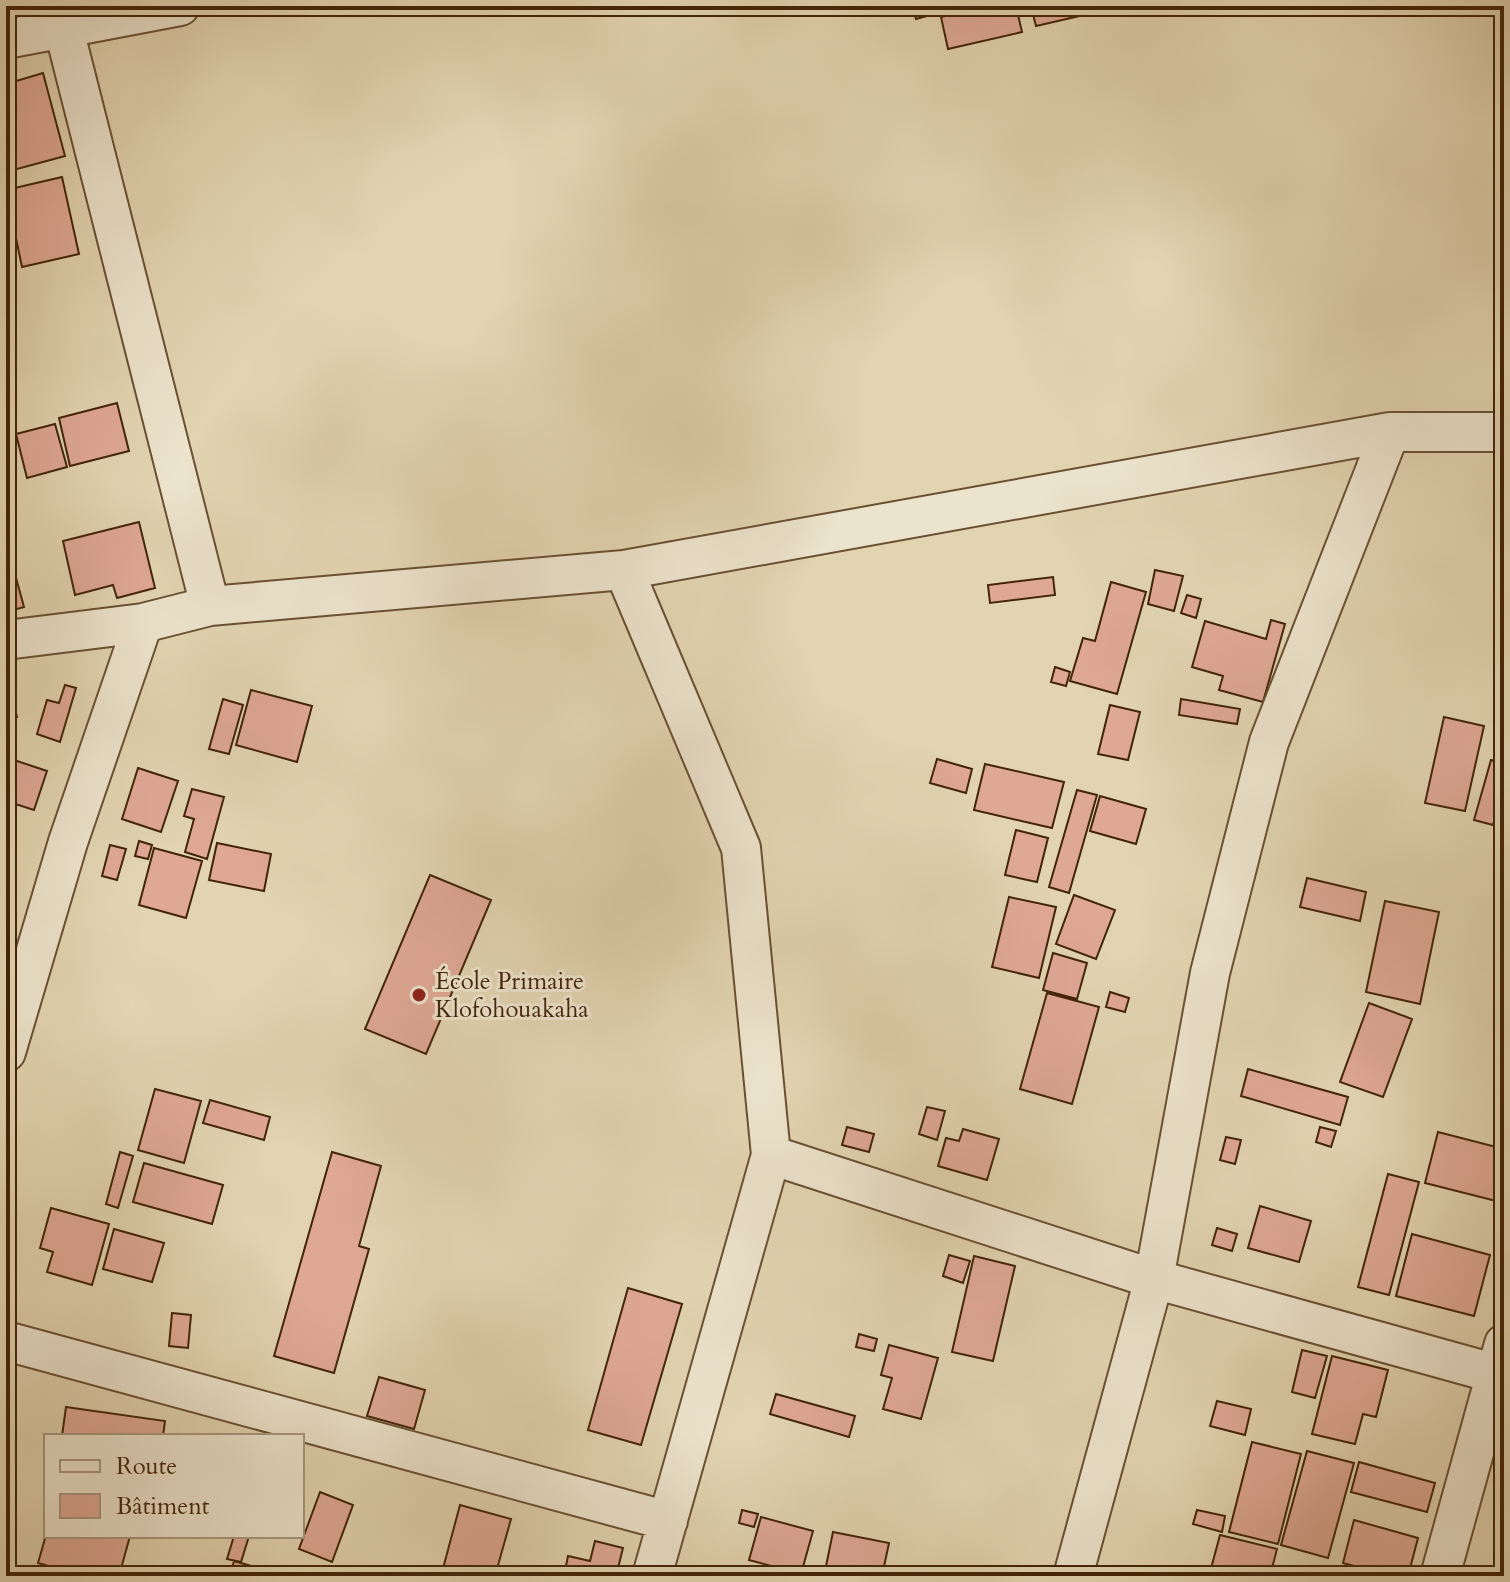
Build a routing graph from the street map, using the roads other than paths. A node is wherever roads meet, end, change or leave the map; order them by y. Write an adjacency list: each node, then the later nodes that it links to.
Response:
1 (180, 6): 2 (street)
2 (61, 17): 3 (street); 7 (street)
3 (6, 39)
4 (1390, 432): 5 (street); 6 (street); 12 (street)
5 (1504, 432)
6 (624, 570): 7 (street); 11 (street)
7 (210, 606): 8 (street)
8 (143, 623): 9 (street); 10 (street)
9 (6, 640)
10 (6, 1052)
11 (771, 1155): 12 (street); 15 (street)
12 (1154, 1279): 14 (street); 17 (street)
13 (6, 1341): 15 (street)
14 (1501, 1364): 18 (street)
15 (668, 1521): 16 (street)
16 (652, 1576)
17 (1073, 1576)
18 (1440, 1576)

